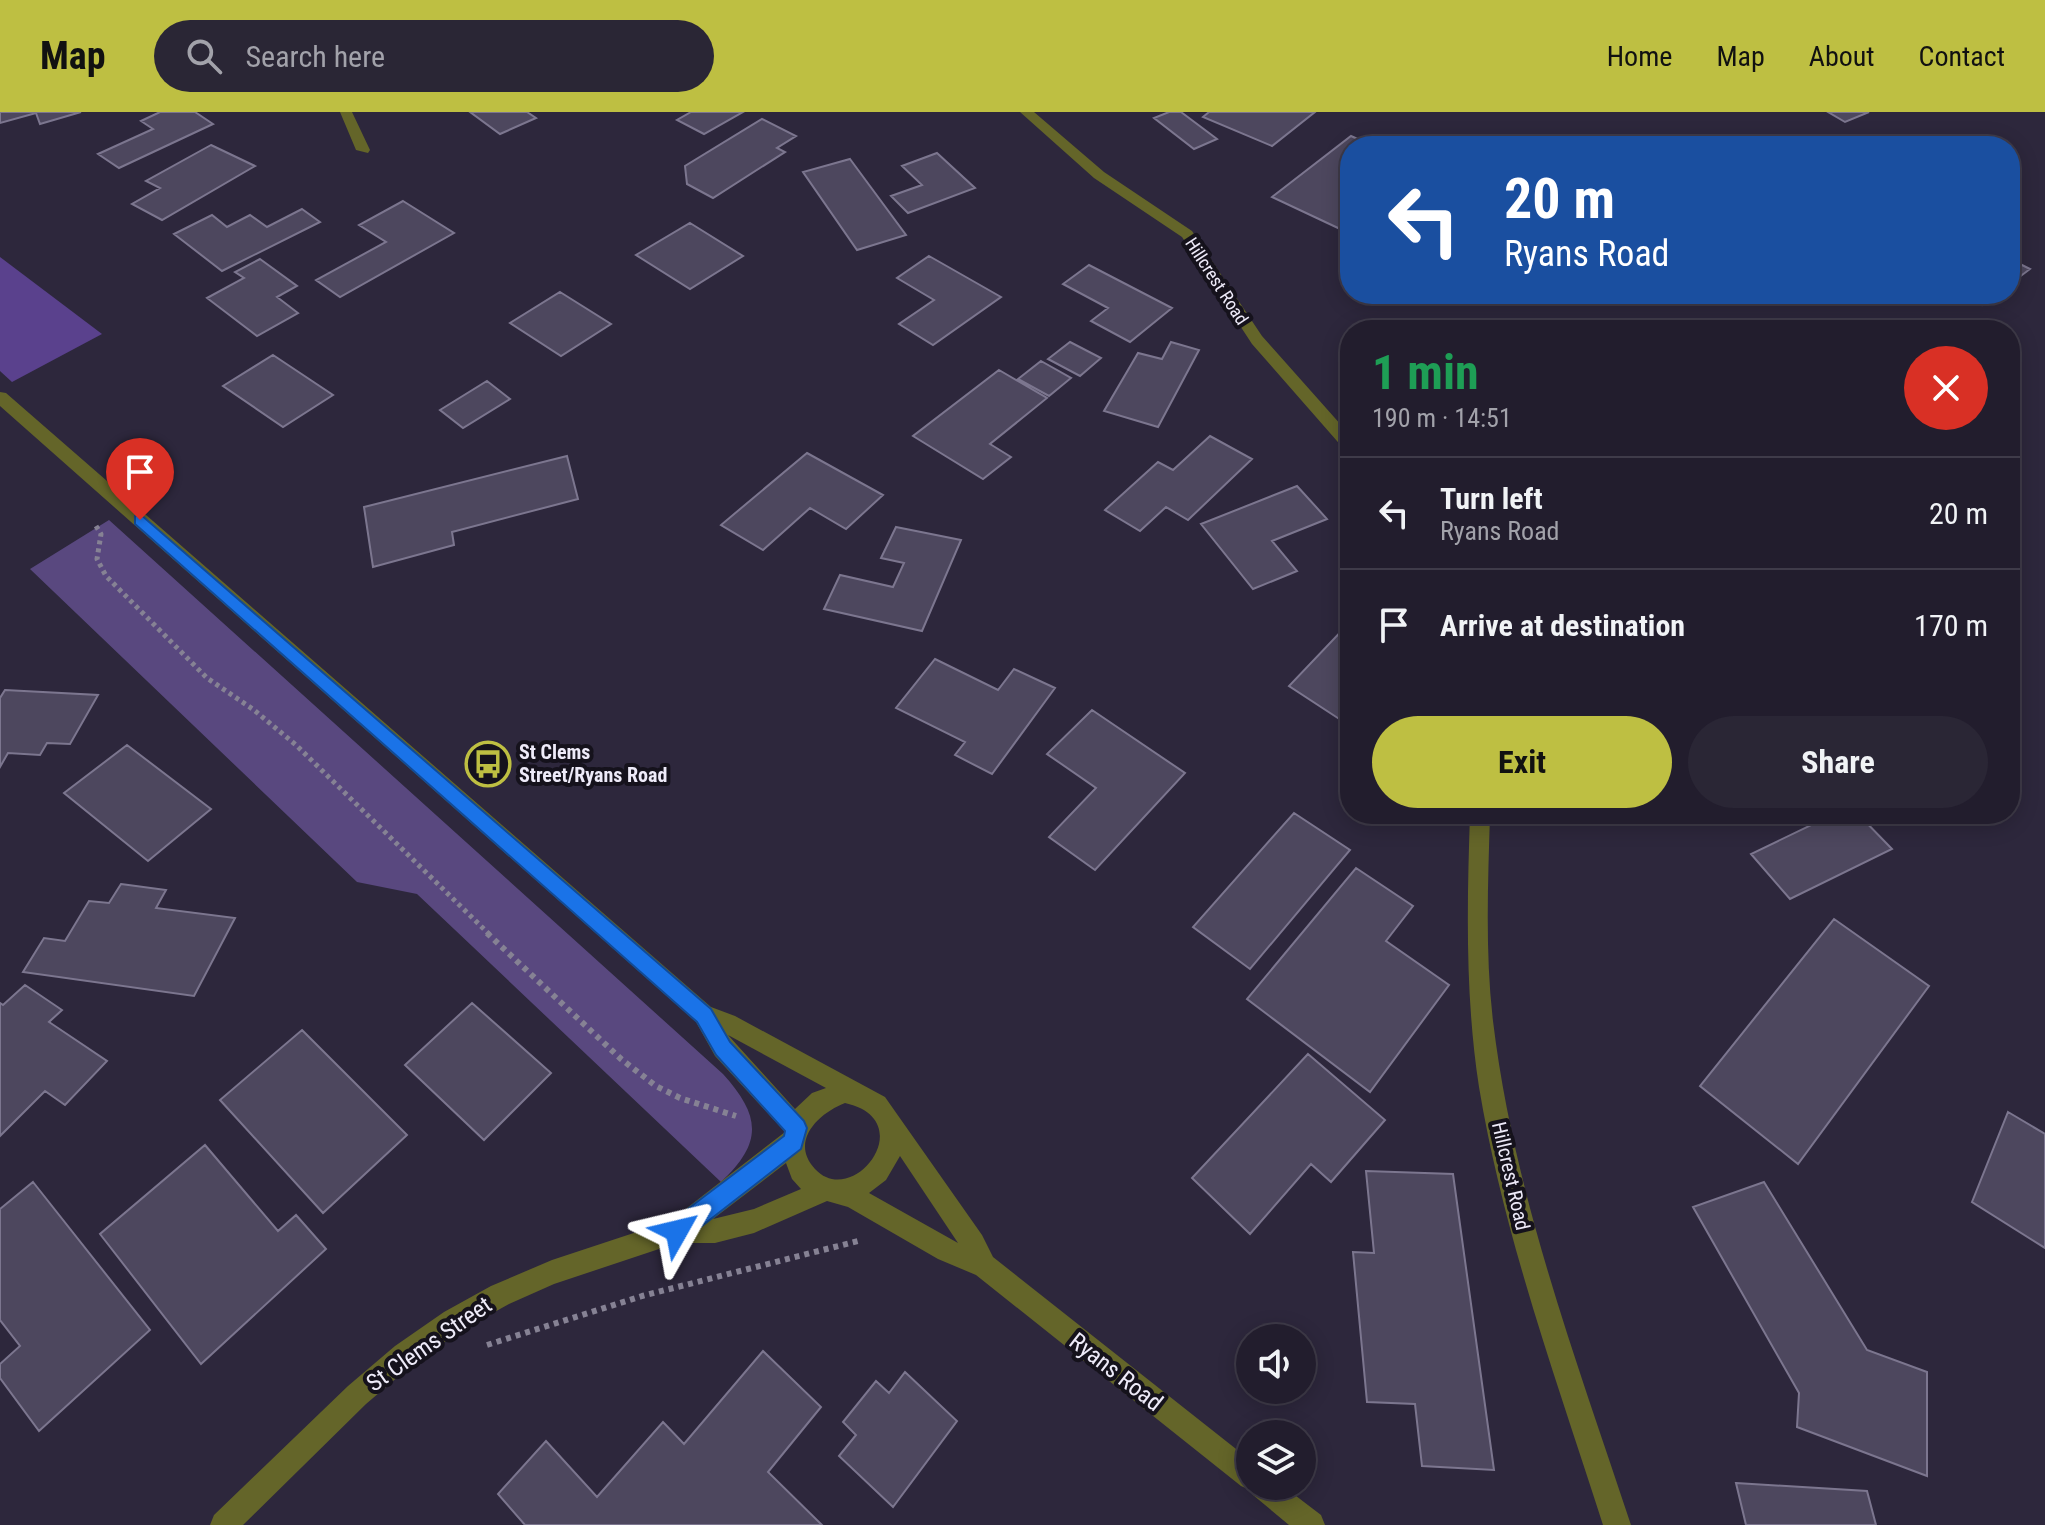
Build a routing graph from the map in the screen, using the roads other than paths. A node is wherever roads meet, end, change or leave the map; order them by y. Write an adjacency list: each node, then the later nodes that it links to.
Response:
1 (346, 112): 3 (street)
2 (1026, 112): 5 (street, Hillcrest Road)
3 (363, 150)
4 (0, 397): 7 (street)
5 (1340, 434)
6 (1480, 824): 18 (street, Hillcrest Road)
7 (704, 1015): 8 (street); 10 (street)
8 (859, 1093): 9 (street); 10 (street)
9 (887, 1116): 11 (street); 13 (street, Ryans Road)
10 (795, 1135): 11 (street); 12 (street, St Clems Street)
11 (831, 1189): 12 (street, St Clems Street); 13 (street, Ryans Road)
12 (677, 1231): 16 (street, St Clems Street)
13 (984, 1266): 14 (street, Ryans Road)
14 (1236, 1466)
15 (1280, 1500): 17 (street)
16 (224, 1525)
17 (1311, 1525)
18 (1617, 1525)

